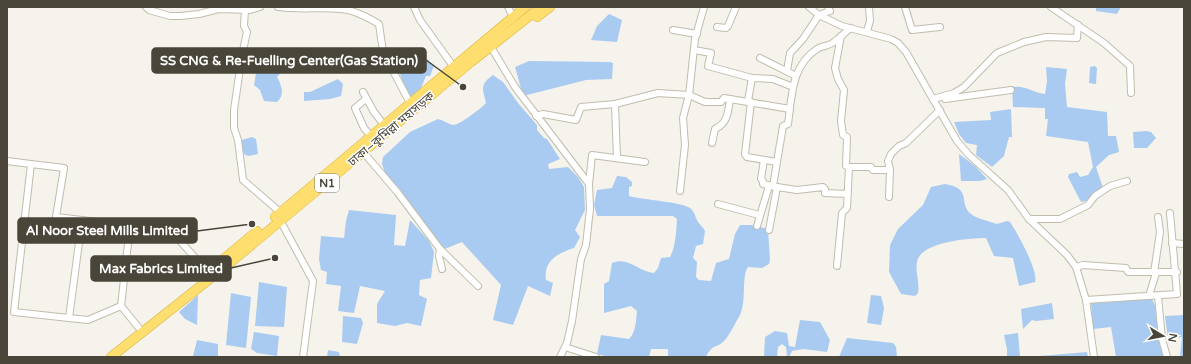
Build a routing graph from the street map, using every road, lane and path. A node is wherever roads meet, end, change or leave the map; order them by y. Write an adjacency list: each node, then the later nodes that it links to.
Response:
1 (146, 7): 16 (street)
2 (260, 7): 16 (street)
3 (278, 7): 44 (street)
4 (414, 7): 31 (street)
5 (508, 7): 18 (street)
6 (525, 7): 18 (highway, ঢাকা–কুমিল্লা মহাসড়ক / N1)
7 (541, 7): 20 (highway, ঢাকা–কুমিল্লা মহাসড়ক / N1)
8 (550, 7): 20 (highway, N1)
9 (704, 7): 26 (street)
10 (736, 7): 21 (street)
11 (809, 7): 17 (street)
12 (828, 7): 17 (street)
13 (869, 7): 25 (street)
14 (905, 7): 22 (street)
15 (1051, 7): 19 (street)
16 (245, 9): 70 (street)
17 (819, 15): 23 (street); 32 (street)
18 (513, 17): 31 (highway, ঢাকা–কুমিল্লা মহাসড়ক / N1)
19 (1078, 25): 38 (street); 42 (street)
20 (518, 26): 28 (highway, ঢাকা–কুমিল্লা মহাসড়ক / N1)
21 (717, 27)
22 (940, 27)
23 (851, 28): 25 (street); 27 (street)
24 (673, 30): 26 (street)
25 (867, 31): 42 (street)
26 (697, 34): 29 (street)
27 (841, 36): 33 (street); 59 (street)
28 (491, 47): 48 (street); 52 (highway, ঢাকা–কুমিল্লা মহাসড়ক / N1)
29 (694, 50): 34 (street); 39 (street)
30 (760, 58): 32 (street)
31 (453, 66): 44 (highway, ঢাকা–কুমিল্লা মহাসড়ক / N1)
32 (787, 71): 33 (street)
33 (796, 76): 35 (street)
34 (752, 78): 35 (street); 43 (street)
35 (793, 87): 46 (street)
36 (1011, 90): 42 (street)
37 (363, 92): 40 (street)
38 (1131, 93)
39 (689, 94): 41 (street); 45 (street); 64 (street)
40 (366, 99): 49 (street); 50 (street)
41 (730, 99): 43 (street); 51 (street)
42 (934, 100): 47 (street)
43 (749, 101): 46 (street); 54 (street)
44 (410, 103): 49 (highway, ঢাকা–কুমিল্লা মহাসড়ক / N1)
45 (615, 104): 48 (street); 53 (street)
46 (790, 109): 57 (street)
47 (940, 110): 60 (street); 72 (street)
48 (536, 116): 62 (street)
49 (384, 126): 50 (highway, ঢাকা–কুমিল্লা মহাসড়ক / N1)
50 (371, 136): 70 (highway, ঢাকা–কুমিল্লা মহাসড়ক / N1)
51 (712, 143)
52 (364, 153): 70 (highway, ঢাকা–কুমিল্লা মহাসড়ক / N1); 79 (street)
53 (617, 158): 56 (street); 62 (street)
54 (764, 160): 57 (street); 63 (street)
55 (7, 161): 58 (street)
56 (645, 162)
57 (777, 162): 63 (street)
58 (31, 164): 73 (street); 91 (street)
59 (849, 167): 60 (street); 65 (street)
60 (890, 170): 66 (street)
61 (1127, 181): 72 (street)
62 (589, 184): 95 (street)
63 (773, 187): 65 (street); 69 (street); 76 (street)
64 (680, 191)
65 (847, 194): 80 (street)
66 (889, 197)
67 (718, 204): 69 (street)
68 (1170, 213): 77 (street)
69 (759, 215): 75 (street)
70 (280, 216): 83 (highway, ঢাকা–কুমিল্লা মহাসড়ক / N1); 92 (highway, ঢাকা–কুমিল্লা মহাসড়ক / N1); 98 (street)
71 (1158, 216): 85 (street)
72 (1029, 219): 81 (street)
73 (82, 220): 74 (street); 93 (street)
74 (130, 226): 83 (street); 90 (street)
75 (757, 226)
76 (769, 230)
77 (1172, 243): 78 (street); 84 (street)
78 (1184, 244)
79 (440, 249): 82 (street); 86 (street)
80 (837, 266)
81 (1076, 267): 85 (street); 89 (street)
82 (442, 269)
83 (208, 272): 92 (highway, ঢাকা–কুমিল্লা মহাসড়ক / N1)
84 (1176, 272): 85 (street); 88 (street)
85 (1155, 273): 87 (street)
86 (478, 286)
87 (1149, 296): 88 (street); 89 (street)
88 (1158, 296): 102 (street)
89 (1086, 300): 101 (street)
90 (121, 306): 93 (street); 94 (street)
91 (10, 312): 93 (street)
92 (162, 313): 94 (highway, ঢাকা–কুমিল্লা মহাসড়ক / N1); 97 (highway, ঢাকা–কুমিল্লা মহাসড়ক / N1)
93 (69, 318)
94 (139, 328): 96 (highway, ঢাকা–কুমিল্লা মহাসড়ক / N1)
95 (565, 347): 99 (street); 100 (street)
96 (103, 357)
97 (111, 357)
98 (303, 357)
99 (560, 357)
100 (596, 357)
101 (1094, 357)
102 (1167, 357)

